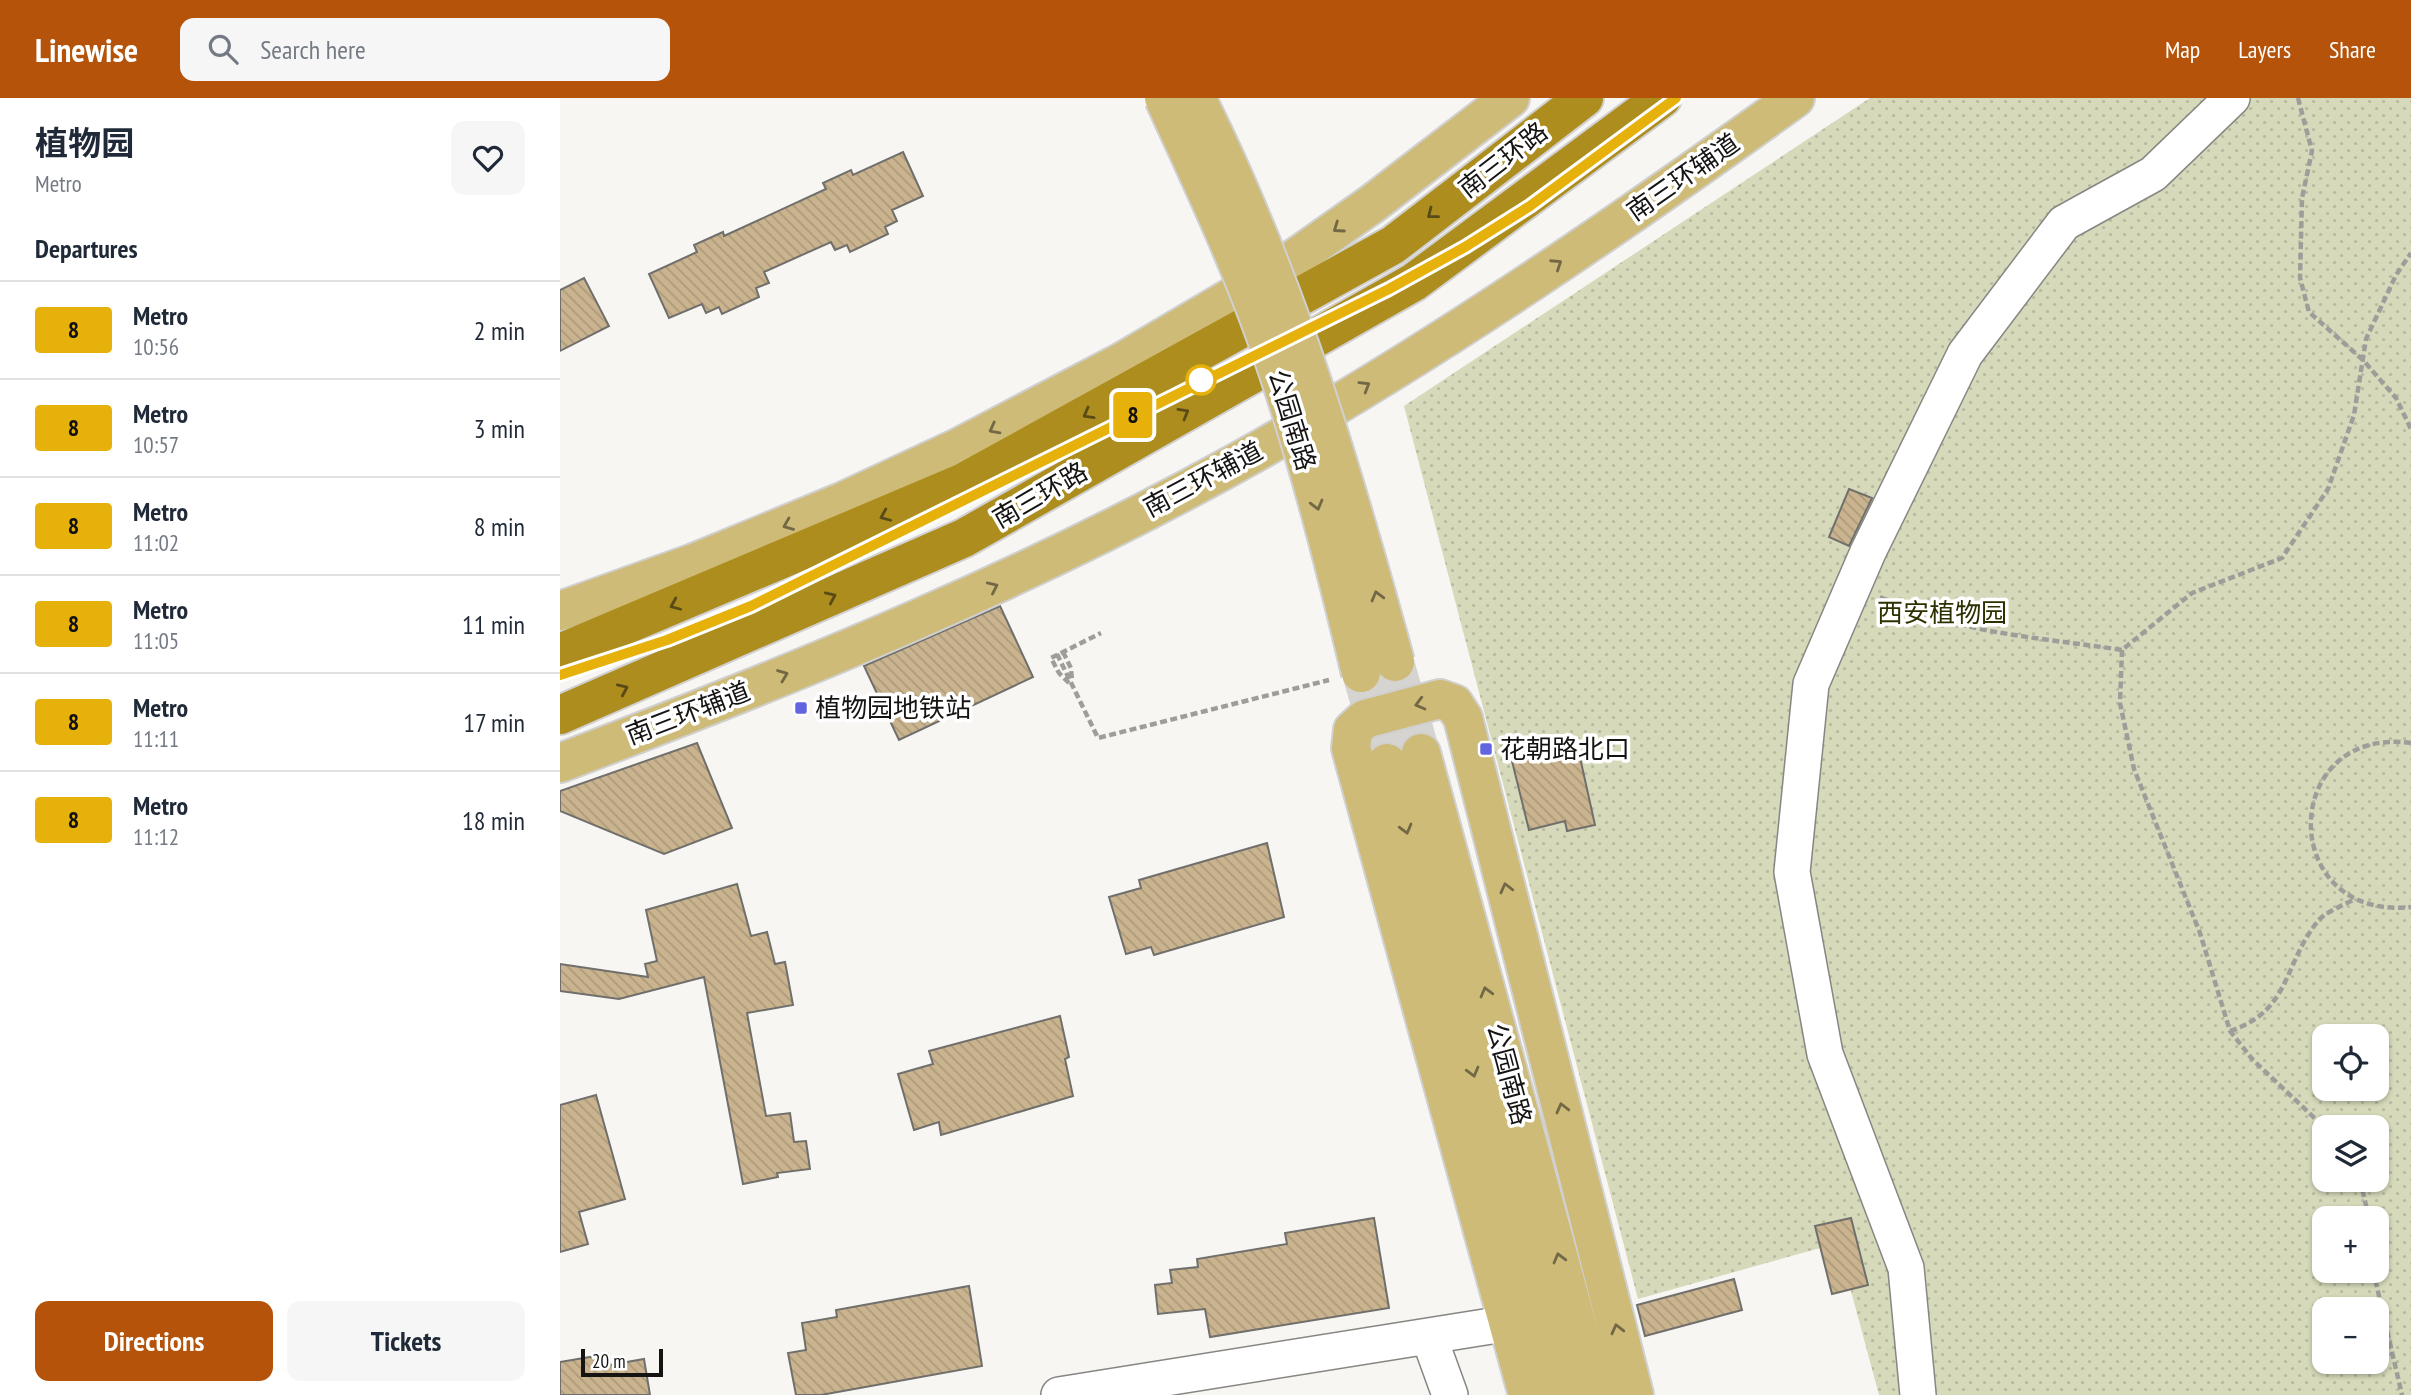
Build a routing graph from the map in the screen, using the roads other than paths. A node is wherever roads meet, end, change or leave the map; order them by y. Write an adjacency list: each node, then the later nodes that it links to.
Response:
1 (1152, 98): 9 (main road)
2 (1164, 98): 3 (main road, 公园南路, one-way to 3, bridge)
3 (1197, 98): 9 (main road)
4 (1510, 98): 9 (main road, one-way to 9)
5 (1584, 98): 11 (highway, 南三环路, one-way to 11)
6 (1662, 98): 12 (highway, 南三环路, one-way to 6)
7 (1795, 98): 13 (main road, 南三环辅道, one-way to 7)
8 (2232, 98): 22 (street)
9 (1267, 278): 10 (main road, one-way to 10)
10 (560, 611)
11 (560, 653)
12 (560, 715)
13 (560, 763)
14 (1510, 1323): 15 (street); 18 (main road); 21 (main road, one-way to 14)
15 (1429, 1338): 16 (street); 17 (street)
16 (1059, 1395)
17 (1450, 1395)
18 (1528, 1395)
19 (1559, 1395): 20 (main road, 公园南路, one-way to 19)
20 (1596, 1395)
21 (1634, 1395)
22 (1918, 1395)

